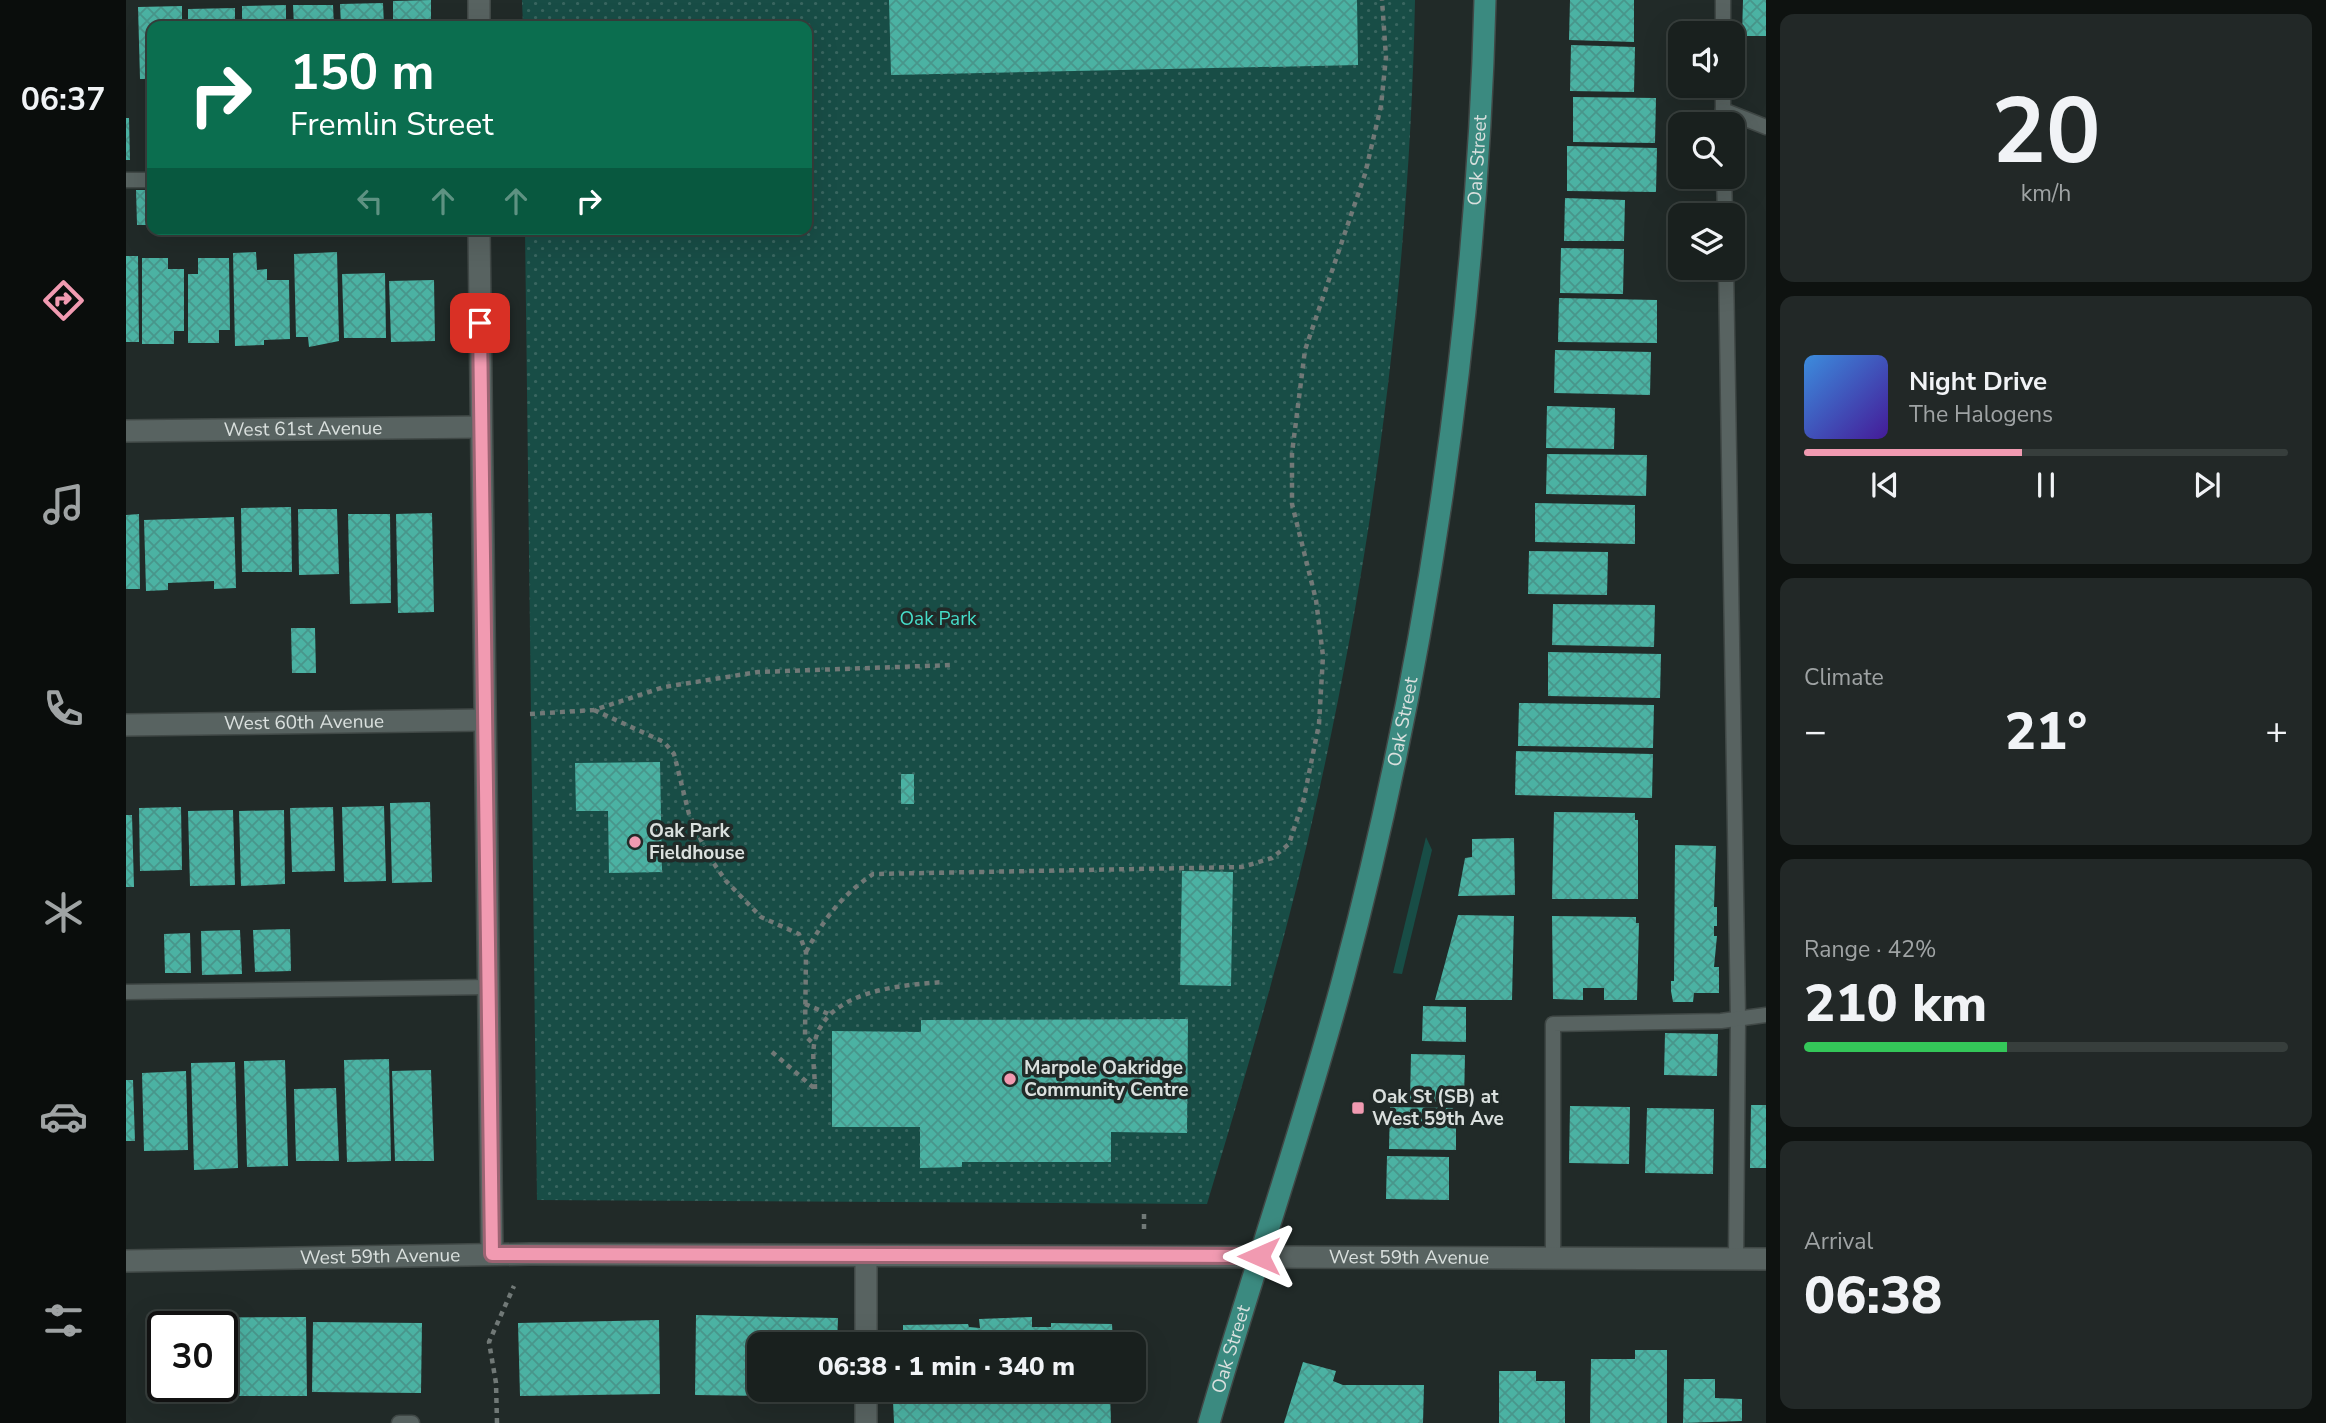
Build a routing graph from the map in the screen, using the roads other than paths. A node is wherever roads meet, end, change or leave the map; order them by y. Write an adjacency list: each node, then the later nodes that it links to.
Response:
1 (479, 0): 4 (street)
2 (1485, 0): 22 (main road, Oak Street)
3 (1723, 0): 5 (lane)
4 (479, 21)
5 (1723, 21)
6 (1745, 122): 7 (lane)
7 (1766, 127)
8 (126, 180): 9 (lane)
9 (147, 180)
10 (480, 235): 12 (street)
11 (1726, 280): 19 (lane)
12 (481, 427): 13 (street, West 61st Avenue); 14 (street)
13 (126, 431)
14 (484, 720): 15 (street, West 60th Avenue); 16 (street)
15 (126, 725)
16 (488, 987): 17 (lane); 20 (street)
17 (126, 992)
18 (1766, 1015): 19 (lane)
19 (1738, 1018): 23 (lane); 24 (lane)
20 (492, 1254): 21 (street, West 59th Avenue); 26 (street, West 59th Avenue)
21 (866, 1256): 22 (street, West 59th Avenue); 27 (street)
22 (1259, 1256): 23 (street, West 59th Avenue); 32 (main road, Oak Street)
23 (1553, 1257): 24 (street, West 59th Avenue)
24 (1736, 1259): 25 (street, West 59th Avenue)
25 (1766, 1259)
26 (126, 1261)
27 (866, 1332)
28 (866, 1402): 31 (street)
29 (399, 1423): 30 (lane)
30 (412, 1423)
31 (866, 1423)
32 (1209, 1423)

